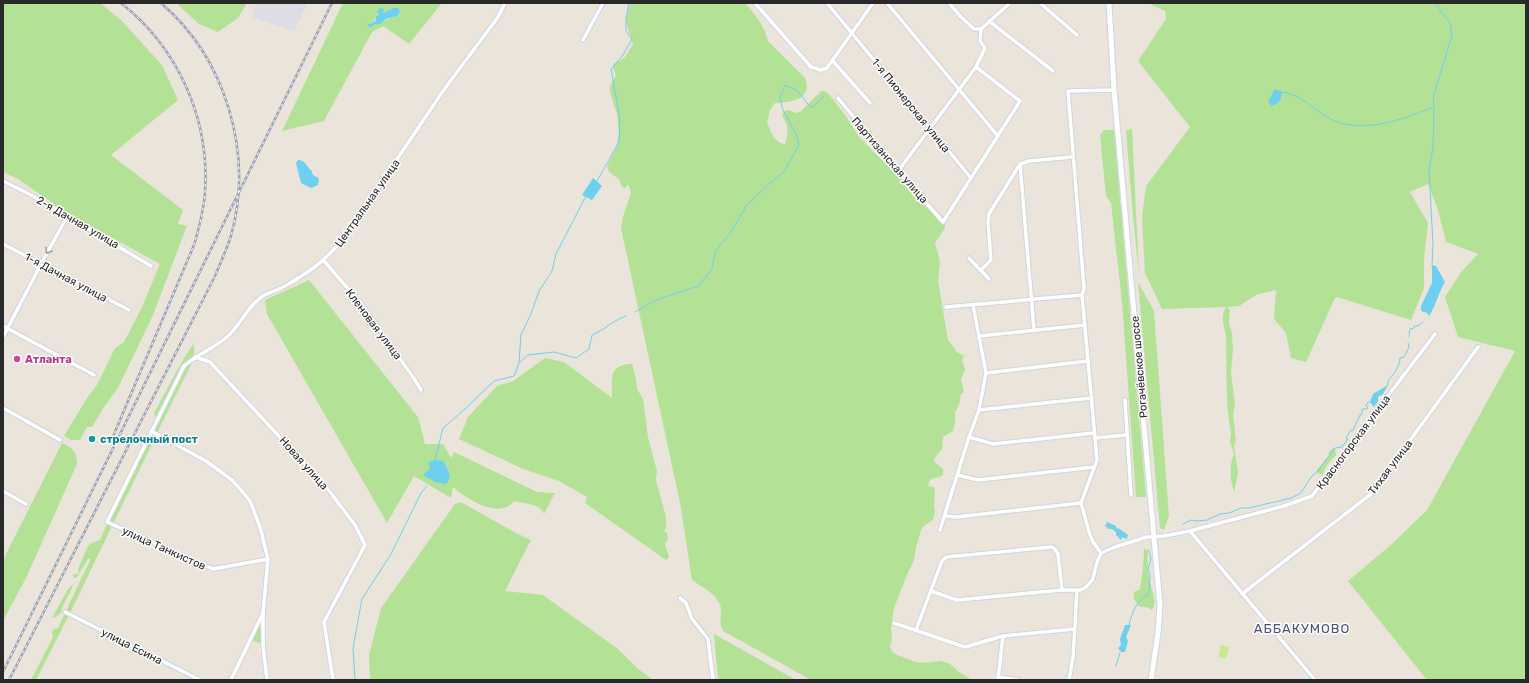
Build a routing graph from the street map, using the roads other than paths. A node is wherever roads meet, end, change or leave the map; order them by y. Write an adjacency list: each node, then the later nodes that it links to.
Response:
1 (505, 3): 33 (street, Центральная улица)
2 (603, 3): 15 (street)
3 (755, 3): 16 (street)
4 (827, 3): 13 (street, 1-я Пионерская улица)
5 (873, 3): 13 (street)
6 (887, 3): 19 (street)
7 (949, 3): 12 (street)
8 (1009, 3): 11 (street)
9 (1040, 3): 14 (street)
10 (1109, 3): 20 (main road, Рогачёвское шоссе)
11 (989, 21): 12 (street); 18 (street)
12 (981, 29): 17 (street)
13 (852, 32): 16 (street); 23 (street, 1-я Пионерская улица)
14 (1077, 35)
15 (583, 40)
16 (832, 60): 22 (street)
17 (976, 67): 19 (street); 24 (street)
18 (1053, 71)
19 (958, 88): 23 (street); 24 (street)
20 (1114, 90): 25 (street); 76 (main road, Рогачёвское шоссе)
21 (838, 98): 27 (street, Партизанская улица)
22 (870, 103)
23 (930, 129): 27 (street); 28 (street, 1-я Пионерская улица)
24 (998, 135): 28 (street)
25 (1072, 157): 26 (street); 38 (street)
26 (1020, 164): 36 (street); 39 (street)
27 (898, 171): 28 (street, Партизанская улица)
28 (971, 178)
29 (3, 181): 30 (street, 2-я Дачная улица)
30 (67, 217): 34 (street, one-way to 34); 35 (street, 2-я Дачная улица)
31 (3, 244): 34 (street, 1-я Дачная улица)
32 (969, 258): 36 (street)
33 (324, 261): 51 (street, Центральная улица); 55 (street, Кленовая улица)
34 (41, 264): 42 (street, 1-я Дачная улица); 45 (street)
35 (151, 266)
36 (981, 270): 37 (street)
37 (989, 279)
38 (1082, 295): 39 (street); 43 (street)
39 (1032, 299): 40 (street); 46 (street)
40 (973, 305): 41 (street); 48 (street)
41 (946, 307)
42 (128, 310)
43 (1085, 325): 46 (street); 52 (street)
44 (3, 326): 45 (street)
45 (8, 328): 49 (street); 54 (street)
46 (1034, 330): 48 (street)
47 (1434, 334): 75 (street, Красногорская улица)
48 (979, 336): 53 (street)
49 (3, 337)
50 (1478, 347): 82 (street, Тихая улица)
51 (195, 357): 60 (street, Центральная улица); 94 (street, Новая улица)
52 (1088, 361): 53 (street); 56 (street)
53 (986, 373): 59 (street)
54 (94, 374)
55 (421, 390)
56 (1092, 398): 59 (street); 61 (street)
57 (1125, 400): 62 (street)
58 (3, 408): 65 (street)
59 (980, 410): 63 (street)
60 (151, 431): 73 (street, Центральная улица); 78 (street)
61 (1094, 433): 63 (street); 64 (street)
62 (1127, 435): 64 (street); 69 (street)
63 (969, 437): 67 (street)
64 (1095, 438): 66 (street)
65 (60, 440)
66 (1094, 468): 67 (street); 70 (street)
67 (958, 475): 72 (street)
68 (3, 491): 71 (street)
69 (1131, 495)
70 (1081, 503): 72 (street); 77 (street)
71 (26, 504)
72 (945, 516): 74 (street)
73 (107, 522): 78 (street, улица Танкистов)
74 (940, 530)
75 (1190, 531): 76 (street, Красногорская улица); 82 (street)
76 (1153, 537): 77 (street, Красногорская улица); 98 (main road, Рогачёвское шоссе)
77 (1101, 554): 80 (street)
78 (268, 559): 85 (street)
79 (1062, 590): 80 (street); 81 (street); 81 (street)
80 (1077, 590): 87 (street)
81 (931, 591): 88 (street)
82 (1242, 594): 99 (street)
83 (680, 598): 95 (street)
84 (65, 612): 91 (street, улица Есина)
85 (263, 613): 92 (street); 93 (street)
86 (894, 623): 88 (street)
87 (1074, 629): 89 (street); 97 (street)
88 (916, 630): 89 (street)
89 (1003, 636): 90 (street)
90 (998, 678): 96 (street)
91 (200, 680)
92 (231, 680)
93 (267, 680)
94 (332, 680)
95 (713, 680)
96 (1018, 680)
97 (1069, 680)
98 (1151, 680)
99 (1315, 680)

